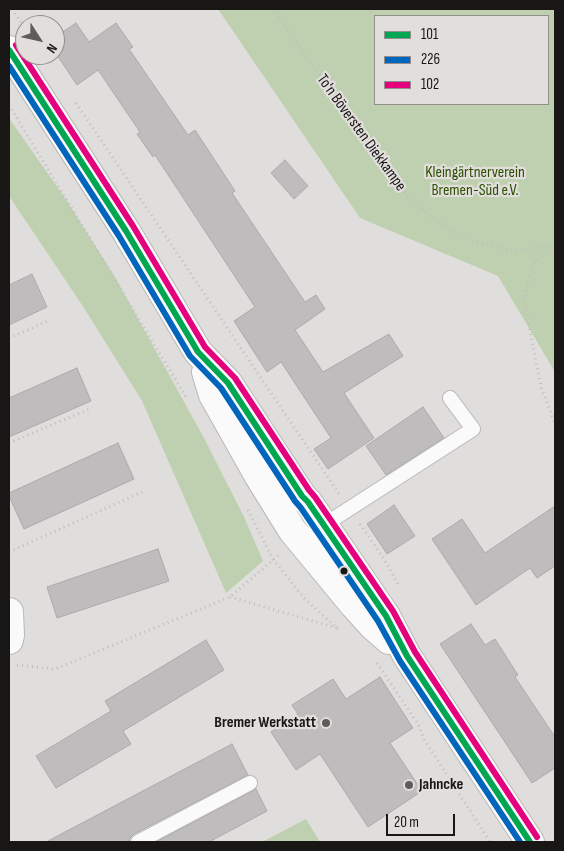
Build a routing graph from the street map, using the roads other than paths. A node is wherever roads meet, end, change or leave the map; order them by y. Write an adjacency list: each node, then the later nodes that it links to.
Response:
1 (9, 50): 3 (main road)
2 (9, 62): 3 (main road)
3 (29, 82): 4 (main road)
4 (198, 352): 6 (main road); 9 (main road)
5 (450, 398): 6 (lane)
6 (324, 525): 9 (main road)
7 (9, 612): 8 (main road)
8 (9, 640)
9 (407, 656): 12 (main road)
10 (250, 783): 11 (lane)
11 (138, 842)
12 (530, 842)

